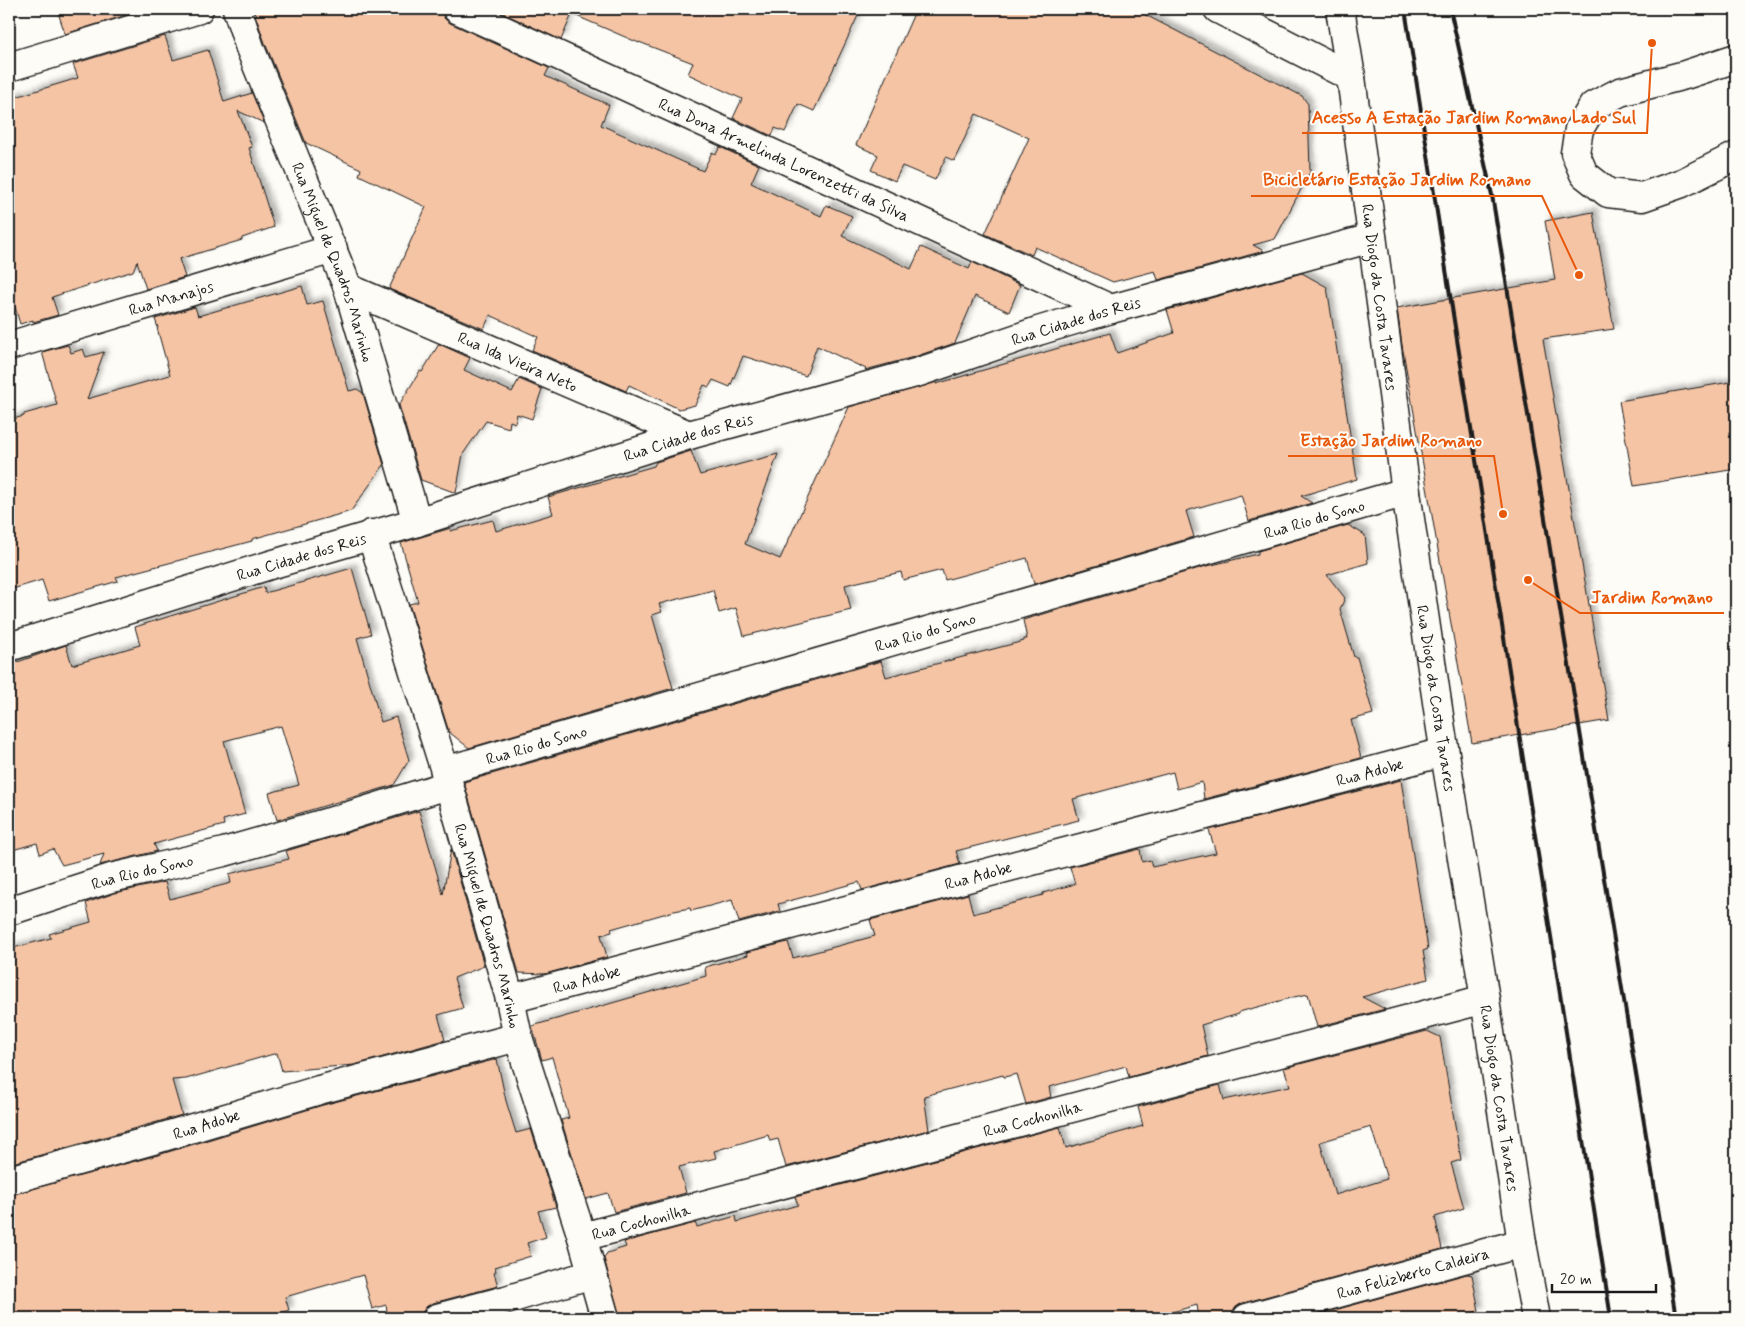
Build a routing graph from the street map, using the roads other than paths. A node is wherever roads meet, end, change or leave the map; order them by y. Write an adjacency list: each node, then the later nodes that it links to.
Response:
1 (198, 9): 7 (street)
2 (237, 9): 11 (street, Rua Miguel de Quadros Marinho)
3 (456, 9): 13 (street, Rua Dona Armelinda Lorenzetti da Silva)
4 (1218, 9): 8 (street)
5 (1340, 9): 8 (street, Rua Diogo da Costa Tavares)
6 (1736, 58): 9 (street)
7 (9, 67)
8 (1352, 77): 10 (street, Rua Diogo da Costa Tavares)
9 (1736, 156)
10 (1372, 238): 13 (street, Rua Cidade dos Reis); 16 (street, Rua Diogo da Costa Tavares)
11 (333, 248): 12 (street, Rua Miguel de Quadros Marinho); 14 (street, Rua Manajos)
12 (348, 288): 15 (street, Rua Ida Vieira Neto); 17 (street, Rua Miguel de Quadros Marinho)
13 (1111, 309): 15 (street, Rua Cidade dos Reis)
14 (9, 346)
15 (689, 435): 17 (street, Rua Cidade dos Reis)
16 (1406, 492): 20 (street, Rua Diogo da Costa Tavares); 21 (street, Rua Rio do Sono)
17 (417, 522): 18 (street, Rua Cidade dos Reis)
18 (371, 534): 19 (street, Rua Cidade dos Reis); 21 (street, Rua Miguel de Quadros Marinho)
19 (9, 647)
20 (1444, 752): 23 (street, Rua Adobe); 24 (street, Rua Diogo da Costa Tavares)
21 (446, 778): 22 (street, Rua Rio do Sono); 23 (street, Rua Miguel de Quadros Marinho)
22 (9, 911)
23 (510, 999): 25 (street, Rua Miguel de Quadros Marinho)
24 (1485, 1000): 27 (street, Rua Cochonilha); 28 (street, Rua Diogo da Costa Tavares)
25 (518, 1037): 26 (street, Rua Adobe); 27 (street, Rua Miguel de Quadros Marinho)
26 (9, 1180)
27 (582, 1237): 29 (street, Rua Miguel de Quadros Marinho)
28 (1522, 1243): 32 (street, Rua Felizberto Caldeira); 33 (street, Rua Diogo da Costa Tavares)
29 (592, 1274): 30 (street); 31 (street, Rua Miguel de Quadros Marinho)
30 (438, 1318)
31 (605, 1318)
32 (1247, 1318)
33 (1536, 1318)

